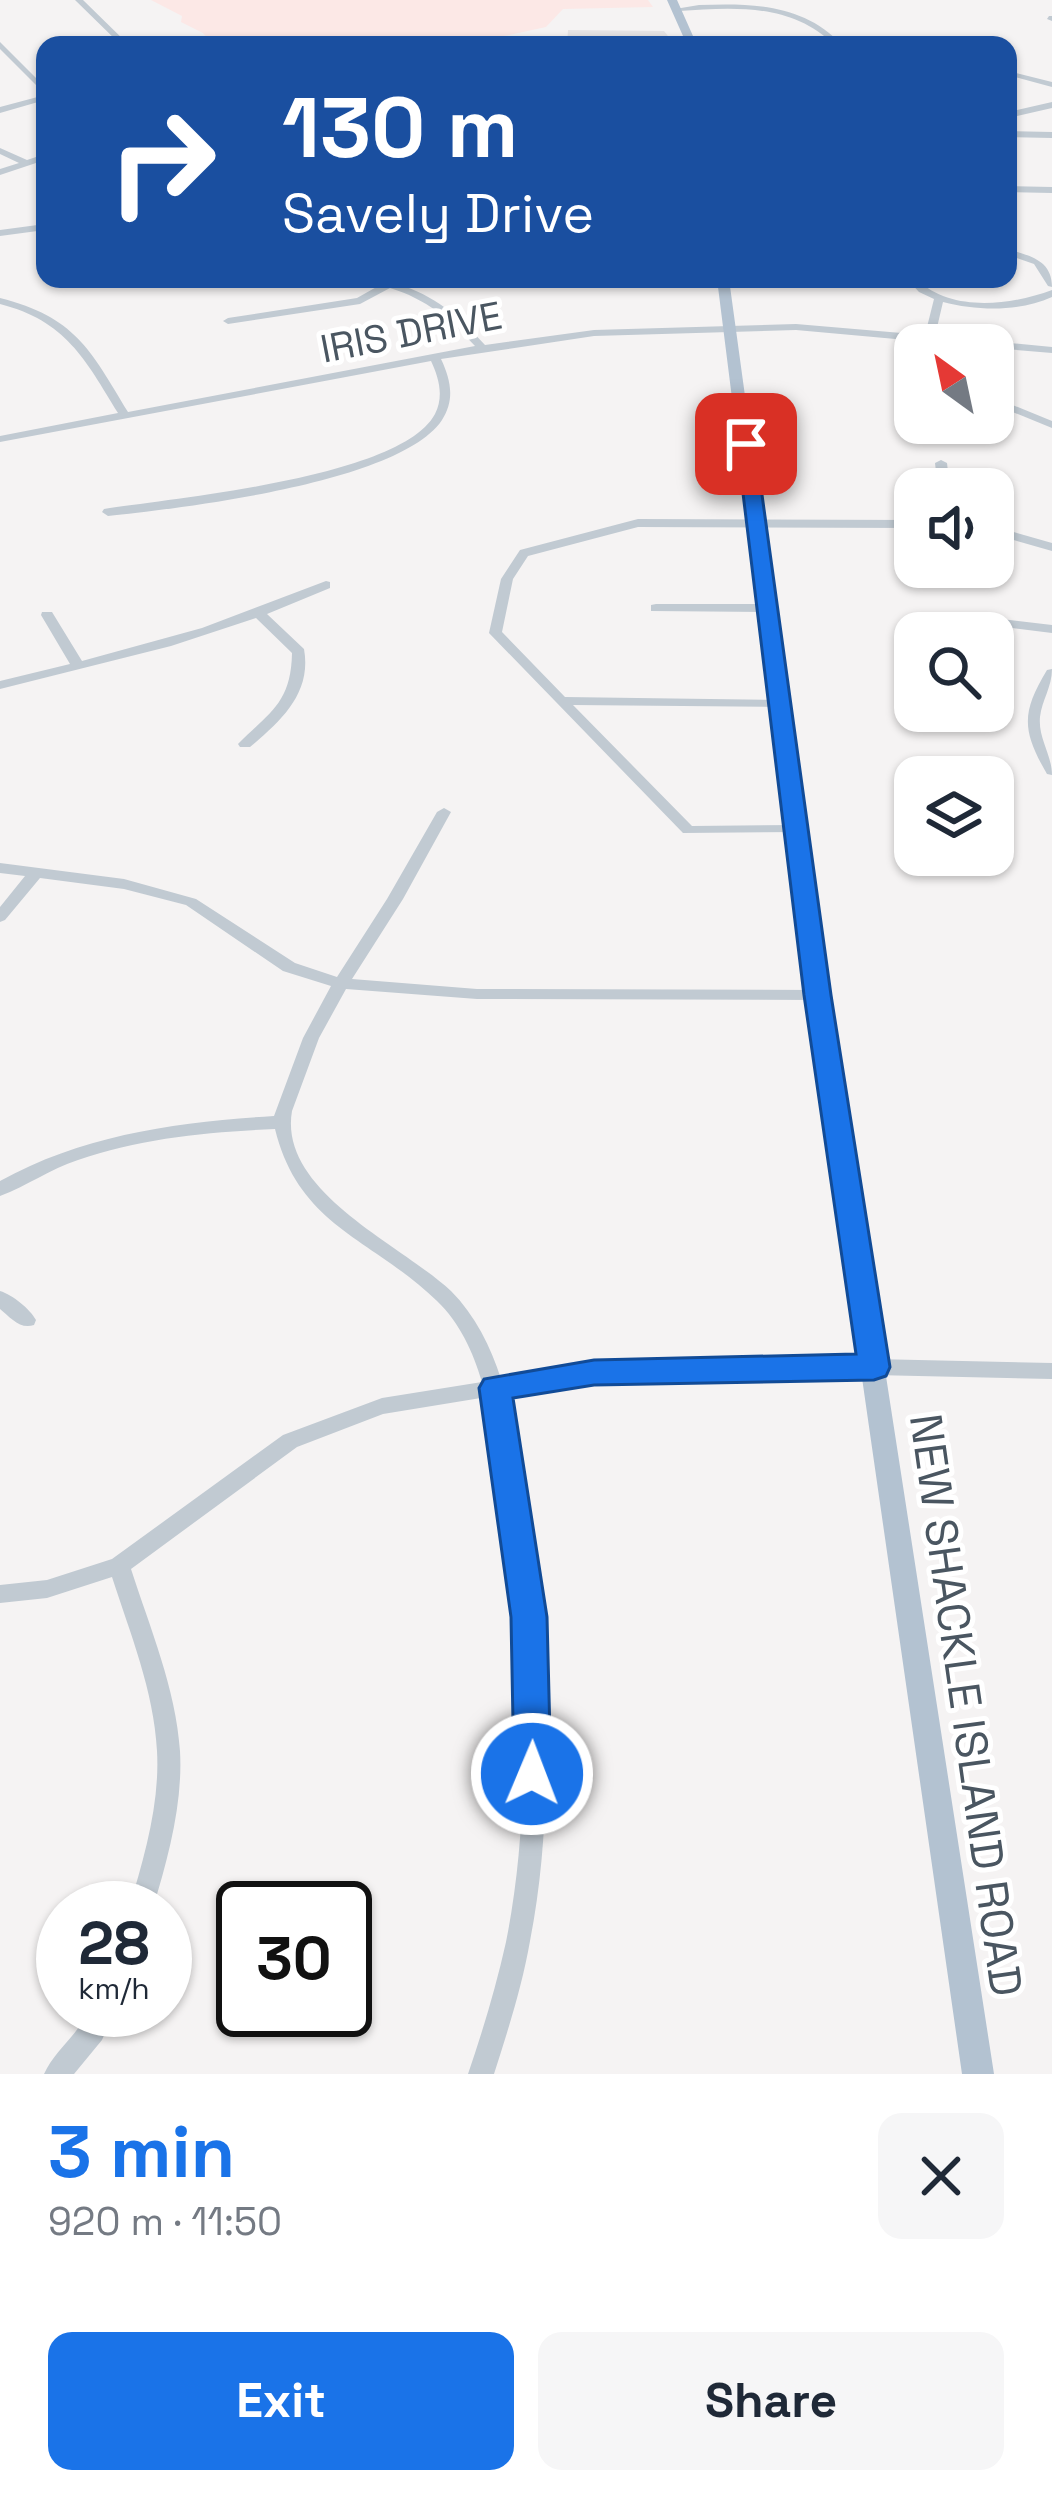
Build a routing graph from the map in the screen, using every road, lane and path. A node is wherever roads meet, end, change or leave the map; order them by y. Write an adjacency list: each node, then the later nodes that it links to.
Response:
1 (79, 0): 3 (street)
2 (675, 5): 4 (main road); 5 (street)
3 (116, 36)
4 (688, 36)
5 (829, 36)
6 (0, 44): 8 (street)
7 (1017, 76): 9 (street)
8 (36, 84)
9 (1052, 85)
10 (36, 97): 12 (street)
11 (1052, 105): 13 (street)
12 (0, 110)
13 (1017, 113)
14 (1017, 134): 15 (street)
15 (1052, 135)
16 (0, 151): 18 (street)
17 (36, 160): 18 (street)
18 (26, 163): 19 (street)
19 (0, 172)
20 (1017, 189): 21 (street)
21 (1052, 190)
22 (36, 228): 23 (street)
23 (0, 233)
24 (1017, 255): 29 (street)
25 (384, 288): 32 (street)
26 (410, 288): 37 (street)
27 (724, 288): 34 (main road, NEW SHACKLE ISLAND ROAD)
28 (917, 288): 30 (street)
29 (1052, 288): 30 (street)
30 (943, 300): 33 (street)
31 (0, 301): 41 (street)
32 (228, 321)
33 (938, 324)
34 (729, 326): 35 (street, IRIS DRIVE); 37 (street, IRIS DRIVE); 47 (main road, NEW SHACKLE ISLAND ROAD)
35 (894, 337)
36 (1014, 347): 38 (street, IRIS DRIVE)
37 (482, 348): 39 (street, IRIS DRIVE)
38 (1052, 350)
39 (436, 359): 41 (street, IRIS DRIVE); 46 (street)
40 (1014, 409): 42 (street)
41 (124, 416): 43 (street, IRIS DRIVE)
42 (1052, 425)
43 (0, 439)
44 (940, 464): 45 (street)
45 (941, 468)
46 (108, 512)
47 (758, 523): 48 (street); 53 (main road, NEW SHACKLE ISLAND ROAD); 61 (street)
48 (894, 524)
49 (1014, 536): 50 (street)
50 (1052, 547)
51 (326, 585): 55 (street)
52 (656, 608): 53 (street)
53 (769, 608): 62 (main road, NEW SHACKLE ISLAND ROAD)
54 (47, 615): 58 (street)
55 (261, 616): 58 (street); 63 (street)
56 (1014, 624): 57 (street)
57 (1052, 629)
58 (78, 667): 60 (street)
59 (1052, 674): 64 (street)
60 (0, 686)
61 (560, 701): 62 (street); 66 (street)
62 (781, 703): 66 (main road, NEW SHACKLE ISLAND ROAD)
63 (245, 744)
64 (1052, 771)
65 (444, 812): 70 (street)
66 (796, 829): 71 (main road, NEW SHACKLE ISLAND ROAD)
67 (0, 868): 68 (street)
68 (37, 871): 69 (street); 70 (street)
69 (0, 917)
70 (338, 983): 71 (street); 72 (street)
71 (818, 995): 76 (main road, NEW SHACKLE ISLAND ROAD)
72 (281, 1122): 73 (street); 78 (street)
73 (0, 1189)
74 (0, 1298): 75 (street)
75 (27, 1321)
76 (874, 1367): 77 (street); 78 (street); 85 (main road, NEW SHACKLE ISLAND ROAD)
77 (1052, 1371)
78 (496, 1388): 79 (street); 84 (street)
79 (118, 1566): 80 (street); 81 (street)
80 (0, 1594)
81 (149, 1881)
82 (88, 2037): 83 (street)
83 (57, 2074)
84 (481, 2074)
85 (978, 2074)

